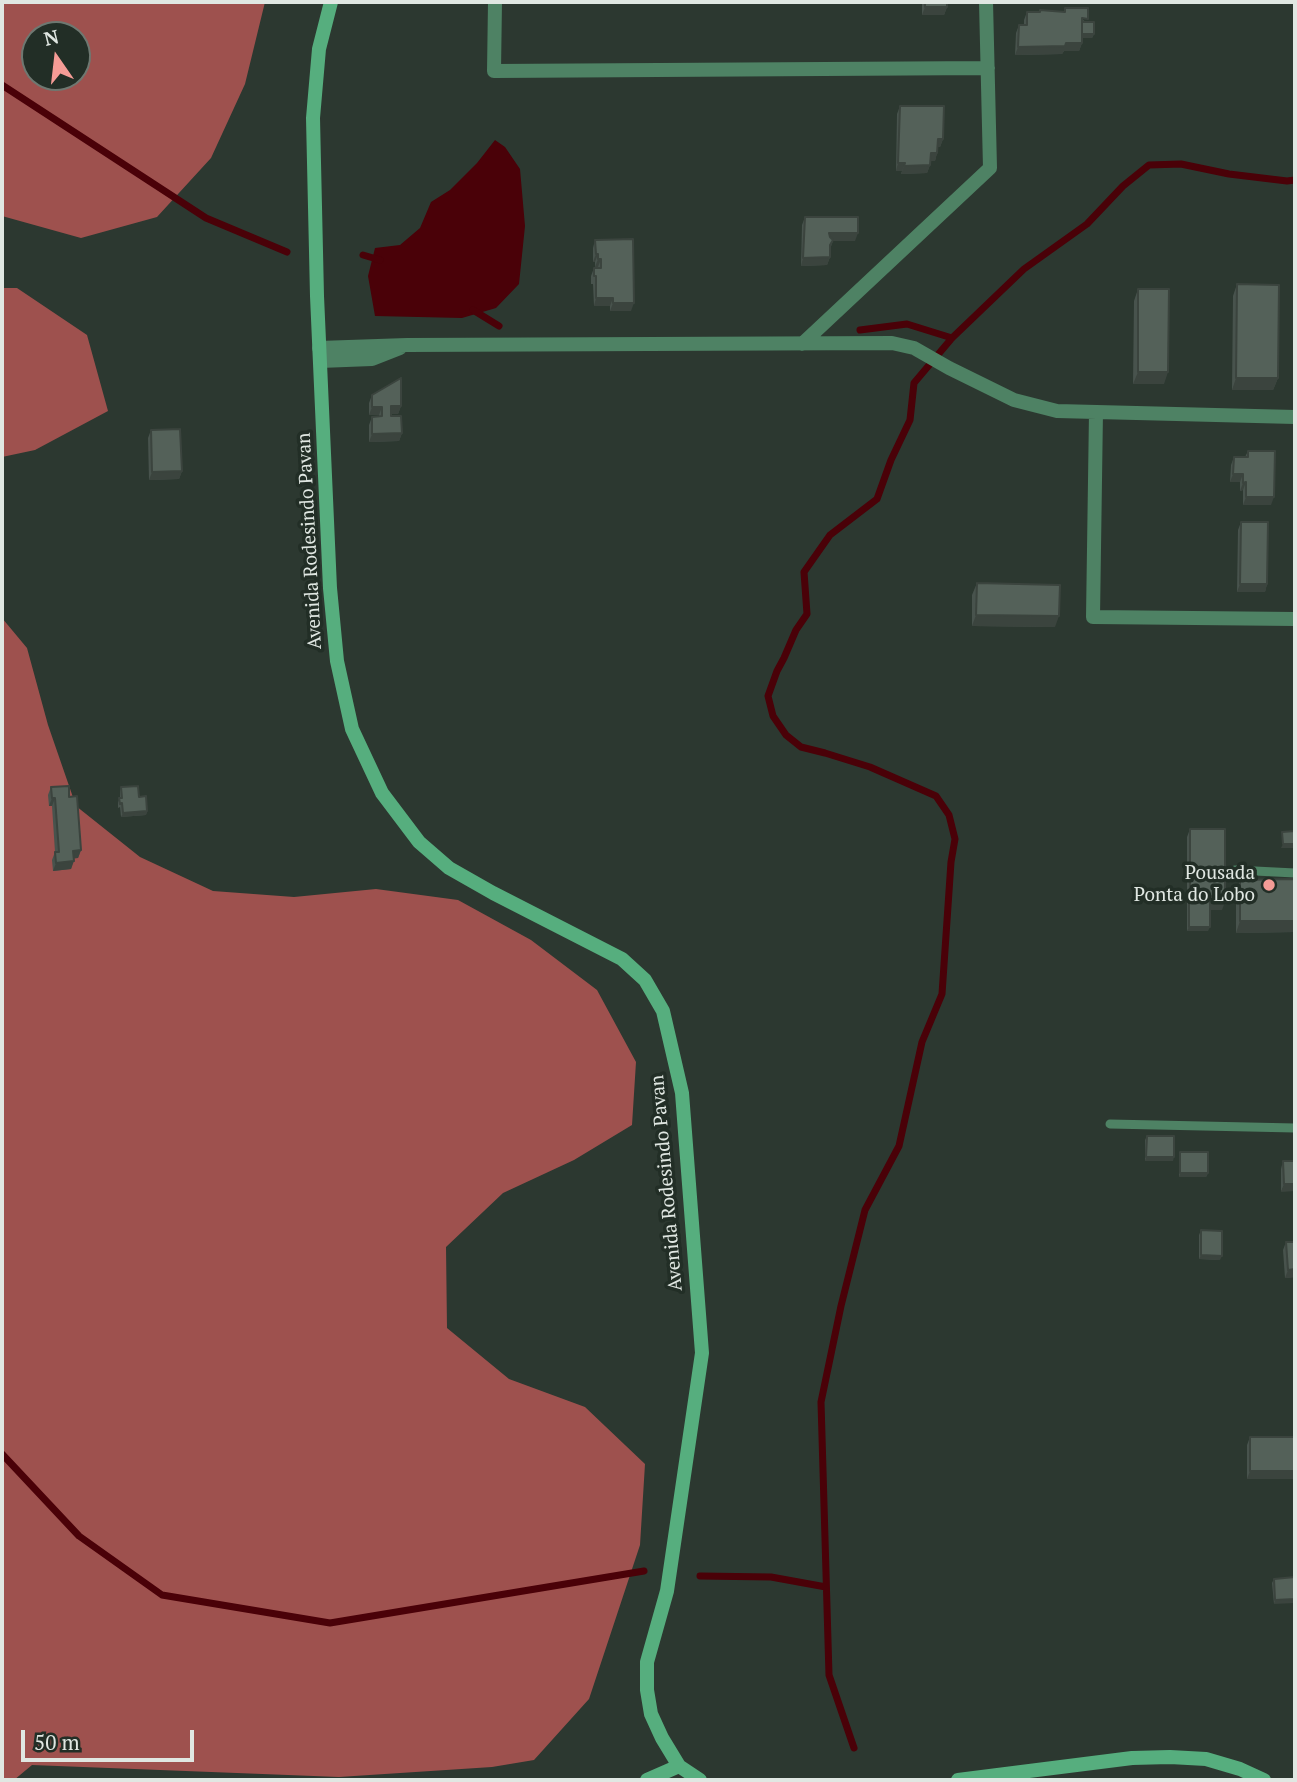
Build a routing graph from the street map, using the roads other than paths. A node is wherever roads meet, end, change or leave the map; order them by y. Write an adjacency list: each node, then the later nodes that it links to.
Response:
1 (331, 2): 6 (main road, Avenida Rodesindo Pavan)
2 (495, 2): 4 (street)
3 (986, 2): 4 (street)
4 (988, 68): 5 (street)
5 (802, 344): 6 (street); 7 (street)
6 (319, 354): 14 (main road, Avenida Rodesindo Pavan)
7 (1096, 412): 8 (street); 9 (street)
8 (1295, 417)
9 (1295, 620)
10 (1235, 870): 11 (lane)
11 (1295, 873)
12 (1110, 1124): 13 (lane)
13 (1295, 1128)
14 (679, 1766): 15 (main road); 16 (main road, Avenida Rodesindo Pavan)
15 (647, 1780)
16 (700, 1780)
17 (958, 1780): 18 (main road)
18 (1264, 1780)

